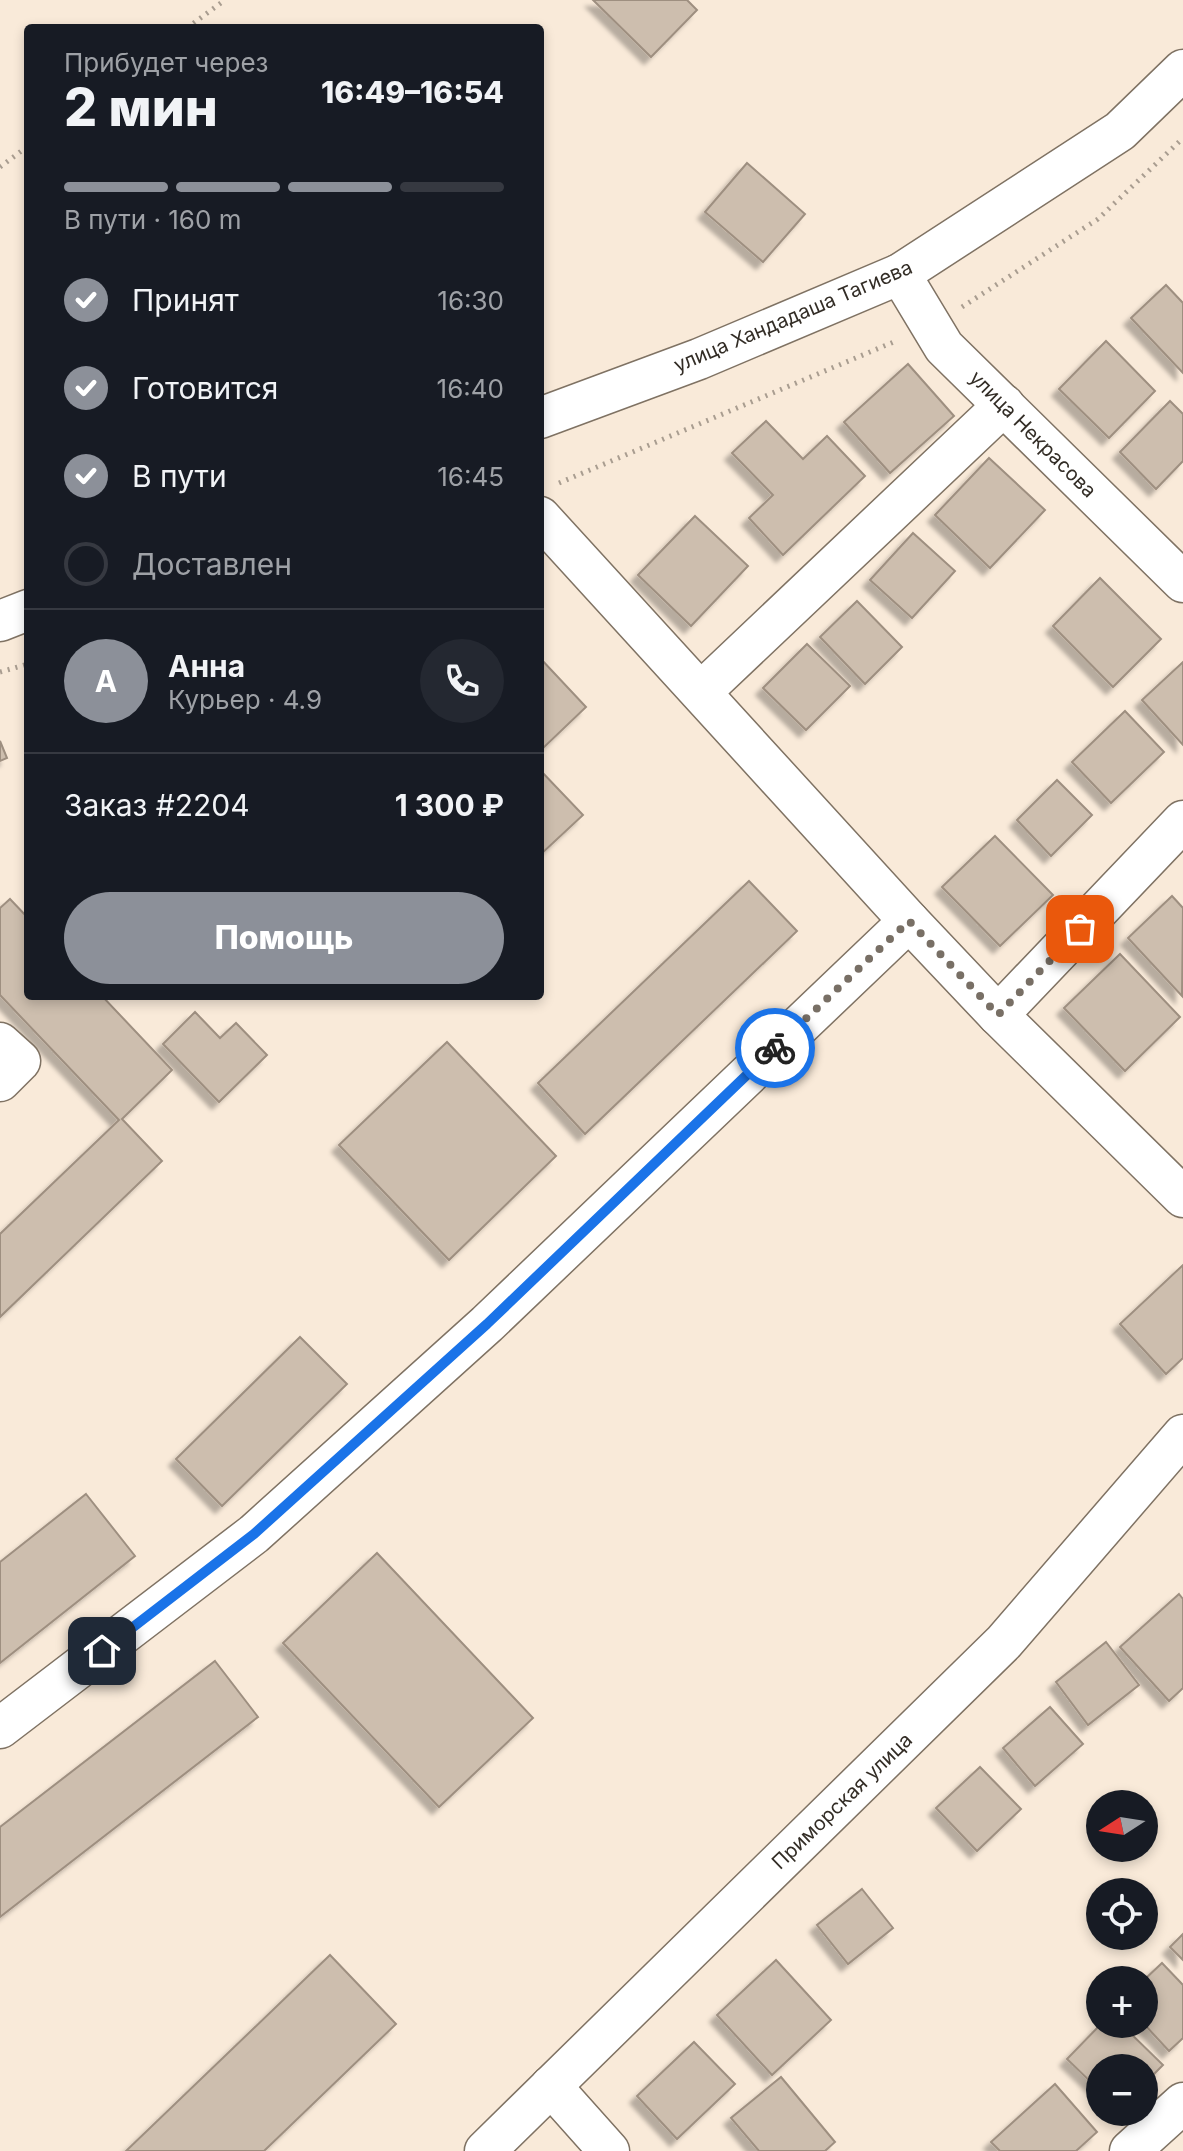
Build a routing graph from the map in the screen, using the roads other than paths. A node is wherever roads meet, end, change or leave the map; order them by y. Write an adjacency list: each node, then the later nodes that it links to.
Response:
1 (1183, 73): 2 (street, улица Хандадаша Тагиева)
2 (901, 276): 3 (street, улица Некрасова); 4 (street, улица Хандадаша Тагиева)
3 (1004, 405): 6 (street, улица Некрасова); 9 (street)
4 (544, 419)
5 (547, 501): 9 (street)
6 (1183, 582)
7 (24, 609): 8 (street)
8 (0, 618)
9 (701, 692): 11 (street)
10 (1183, 821): 12 (street)
11 (909, 921): 12 (street); 17 (street)
12 (998, 1015): 15 (street)
13 (0, 1043): 14 (street)
14 (0, 1081)
15 (1183, 1197)
16 (1183, 1435): 18 (street, Приморская улица)
17 (0, 1728)
18 (551, 2086): 20 (street, Приморская улица); 21 (street)
19 (1183, 2103): 22 (street)
20 (485, 2151)
21 (609, 2151)
22 (1130, 2151)

